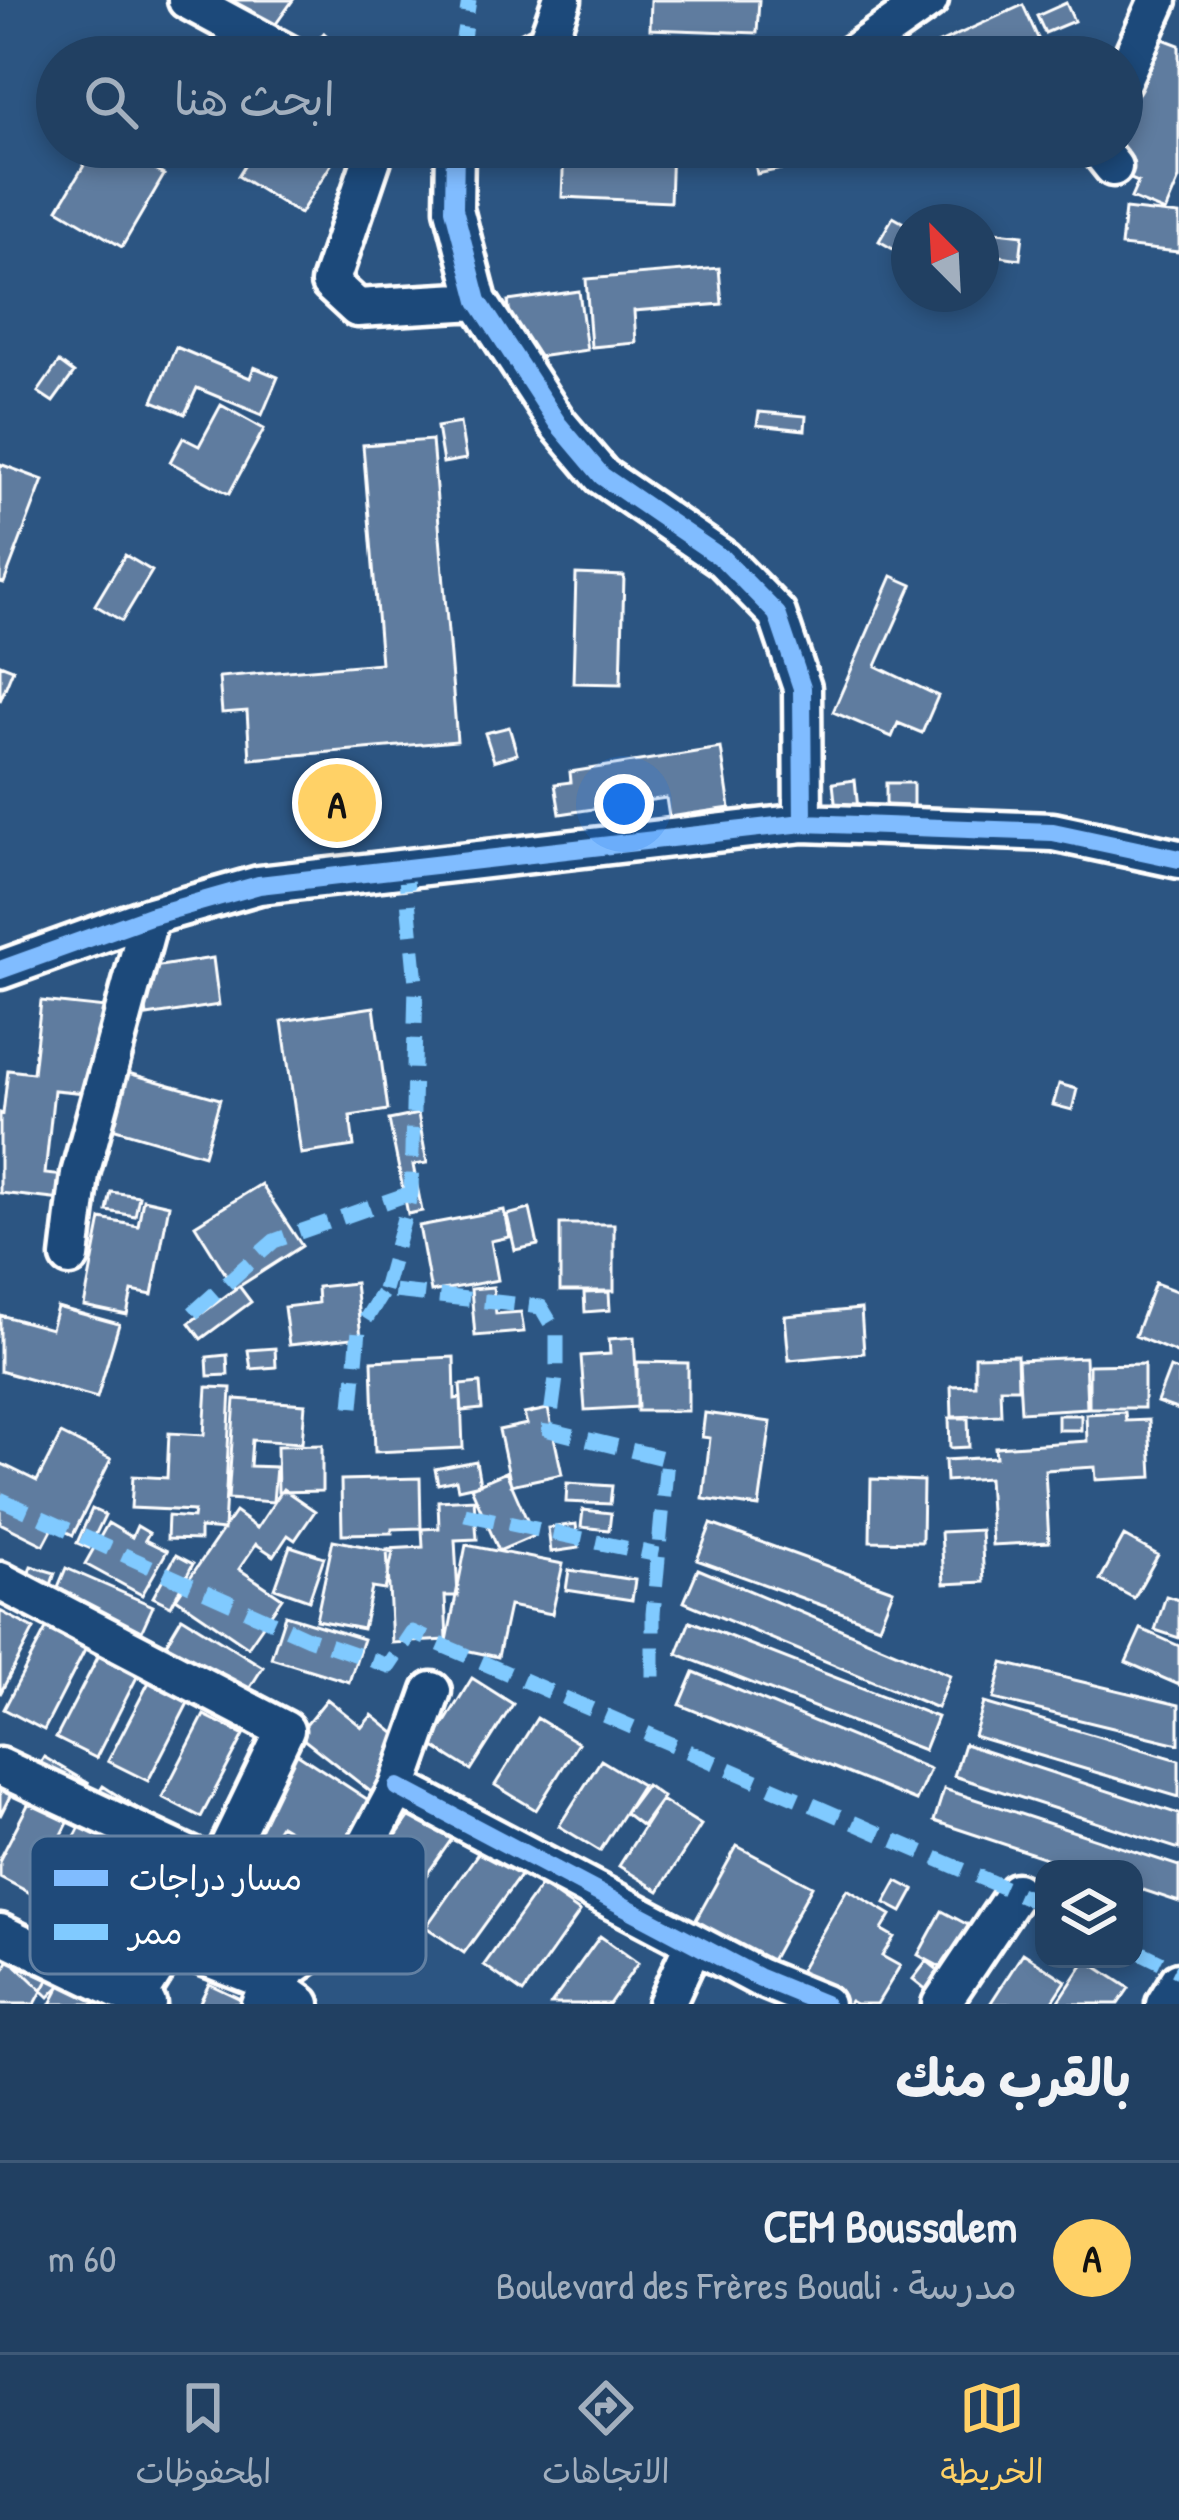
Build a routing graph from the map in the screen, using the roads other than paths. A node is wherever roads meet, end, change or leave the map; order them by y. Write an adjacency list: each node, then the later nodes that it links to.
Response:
1 (187, 0): 5 (street)
2 (562, 0): 6 (street)
3 (928, 0): 7 (street)
4 (1158, 0): 8 (street)
5 (254, 36)
6 (552, 36)
7 (877, 36)
8 (1142, 36)
9 (369, 168): 11 (street)
10 (453, 168): 11 (street)
11 (478, 302): 12 (street)
12 (802, 823): 13 (street); 14 (street)
13 (1179, 859)
14 (150, 916): 15 (street); 16 (street)
15 (0, 970)
16 (70, 1257)
17 (0, 1581): 22 (street)
18 (432, 1691): 20 (street)
19 (0, 1767): 21 (street)
20 (398, 1787): 23 (street); 26 (street)
21 (147, 1836)
22 (234, 1836)
23 (372, 1836)
24 (1016, 1892): 38 (street)
25 (0, 1933): 27 (street)
26 (694, 1943): 32 (street); 36 (street)
27 (30, 1947)
28 (86, 1974): 34 (street)
29 (156, 1974): 34 (street)
30 (229, 1974): 33 (street)
31 (1179, 1981): 39 (street)
32 (751, 1990): 37 (street)
33 (265, 1993): 35 (street)
34 (142, 2001)
35 (302, 2004)
36 (666, 2004)
37 (824, 2004)
38 (941, 2004)
39 (1165, 2004)

